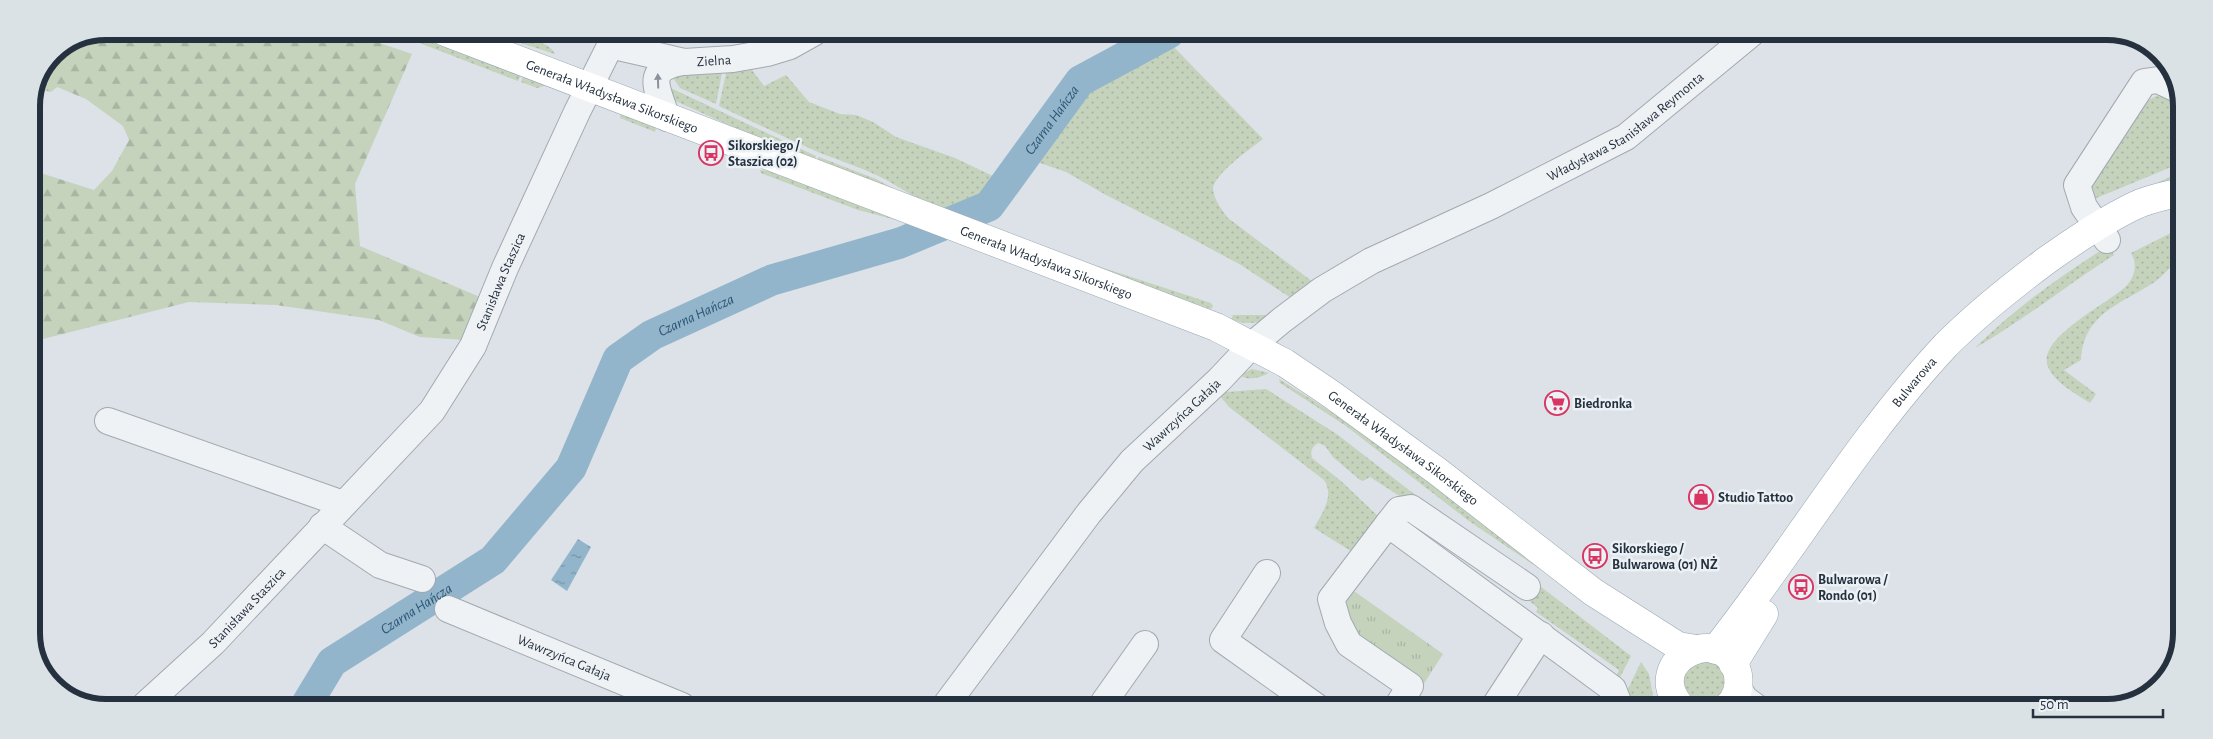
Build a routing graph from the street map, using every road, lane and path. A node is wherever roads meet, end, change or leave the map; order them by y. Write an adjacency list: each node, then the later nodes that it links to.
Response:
1 (466, 40): 8 (main road, Generała Władysława Sikorskiego)
2 (613, 40): 8 (street, Stanisława Staszica)
3 (620, 40): 6 (street, Zielna)
4 (801, 40): 6 (street, Zielna)
5 (1744, 40): 11 (street, Władysława Stanisława Reymonta)
6 (684, 62): 9 (street, one-way to 6)
7 (2170, 86): 12 (street)
8 (590, 87): 9 (main road, Generała Władysława Sikorskiego); 15 (street, Stanisława Staszica)
9 (667, 118): 13 (main road, Generała Władysława Sikorskiego)
10 (2173, 200): 12 (main road, Bulwarowa)
11 (1490, 206): 13 (street, Wawrzyńca Gałaja)
12 (2102, 233): 25 (main road, Bulwarowa)
13 (1252, 345): 21 (main road, Generała Władysława Sikorskiego); 29 (street, Wawrzyńca Gałaja)
14 (108, 421): 15 (street)
15 (343, 504): 17 (street, Stanisława Staszica)
16 (1388, 524): 20 (street); 23 (street); 32 (street)
17 (322, 526): 19 (street); 27 (street, Stanisława Staszica)
18 (1267, 573): 31 (street)
19 (422, 578)
20 (1528, 587)
21 (1593, 592): 25 (main road, Generała Władysława Sikorskiego); 26 (main road, Generała Władysława Sikorskiego)
22 (448, 609): 28 (street, Wawrzyńca Gałaja)
23 (1541, 635): 33 (street); 34 (street)
24 (1145, 644): 30 (street)
25 (1728, 677): 26 (main road)
26 (1675, 698)
27 (152, 699)
28 (665, 699)
29 (950, 699)
30 (1106, 699)
31 (1306, 699)
32 (1402, 699)
33 (1499, 699)
34 (1617, 699)

